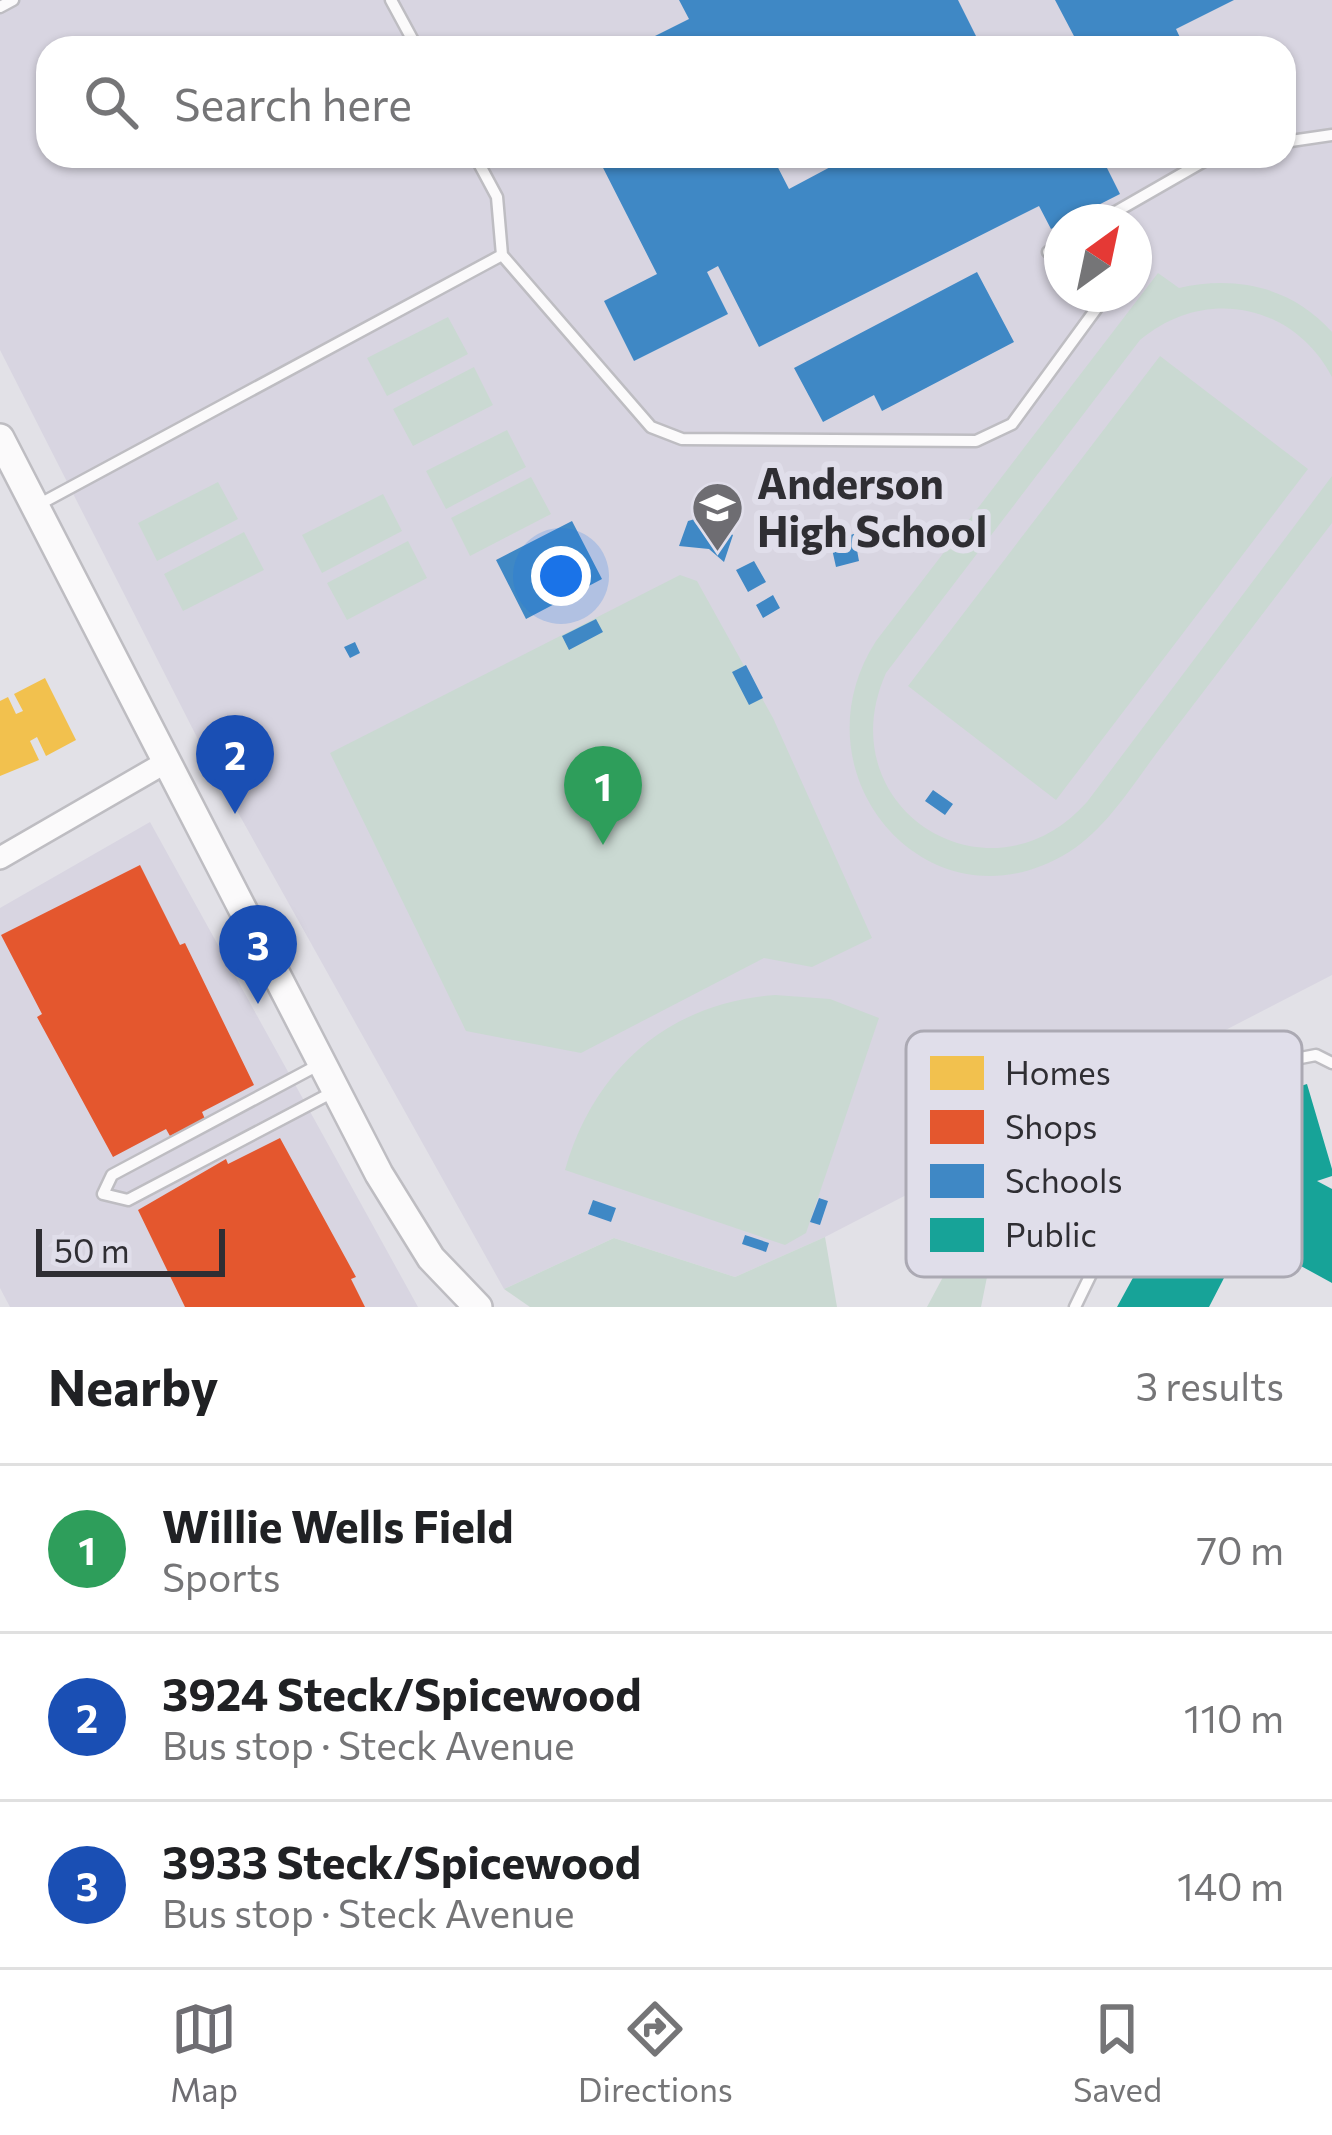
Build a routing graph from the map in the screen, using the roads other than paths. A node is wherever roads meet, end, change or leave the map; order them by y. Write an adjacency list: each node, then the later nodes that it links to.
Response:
1 (14, 0): 3 (lane)
2 (391, 0): 4 (lane)
3 (0, 7)
4 (410, 36)
5 (1332, 135): 6 (lane)
6 (1296, 140)
7 (481, 168): 10 (lane)
8 (1194, 168): 9 (lane)
9 (1136, 204)
10 (502, 255): 11 (lane); 13 (lane)
11 (1094, 312)
12 (0, 438): 13 (street)
13 (35, 506): 14 (street)
14 (169, 761): 15 (street); 17 (street)
15 (0, 859)
16 (1302, 1057): 18 (lane)
17 (322, 1063): 19 (street); 19 (lane)
18 (1332, 1063)
19 (336, 1090): 21 (street)
20 (1090, 1277): 22 (lane)
21 (478, 1307)
22 (1075, 1307)

